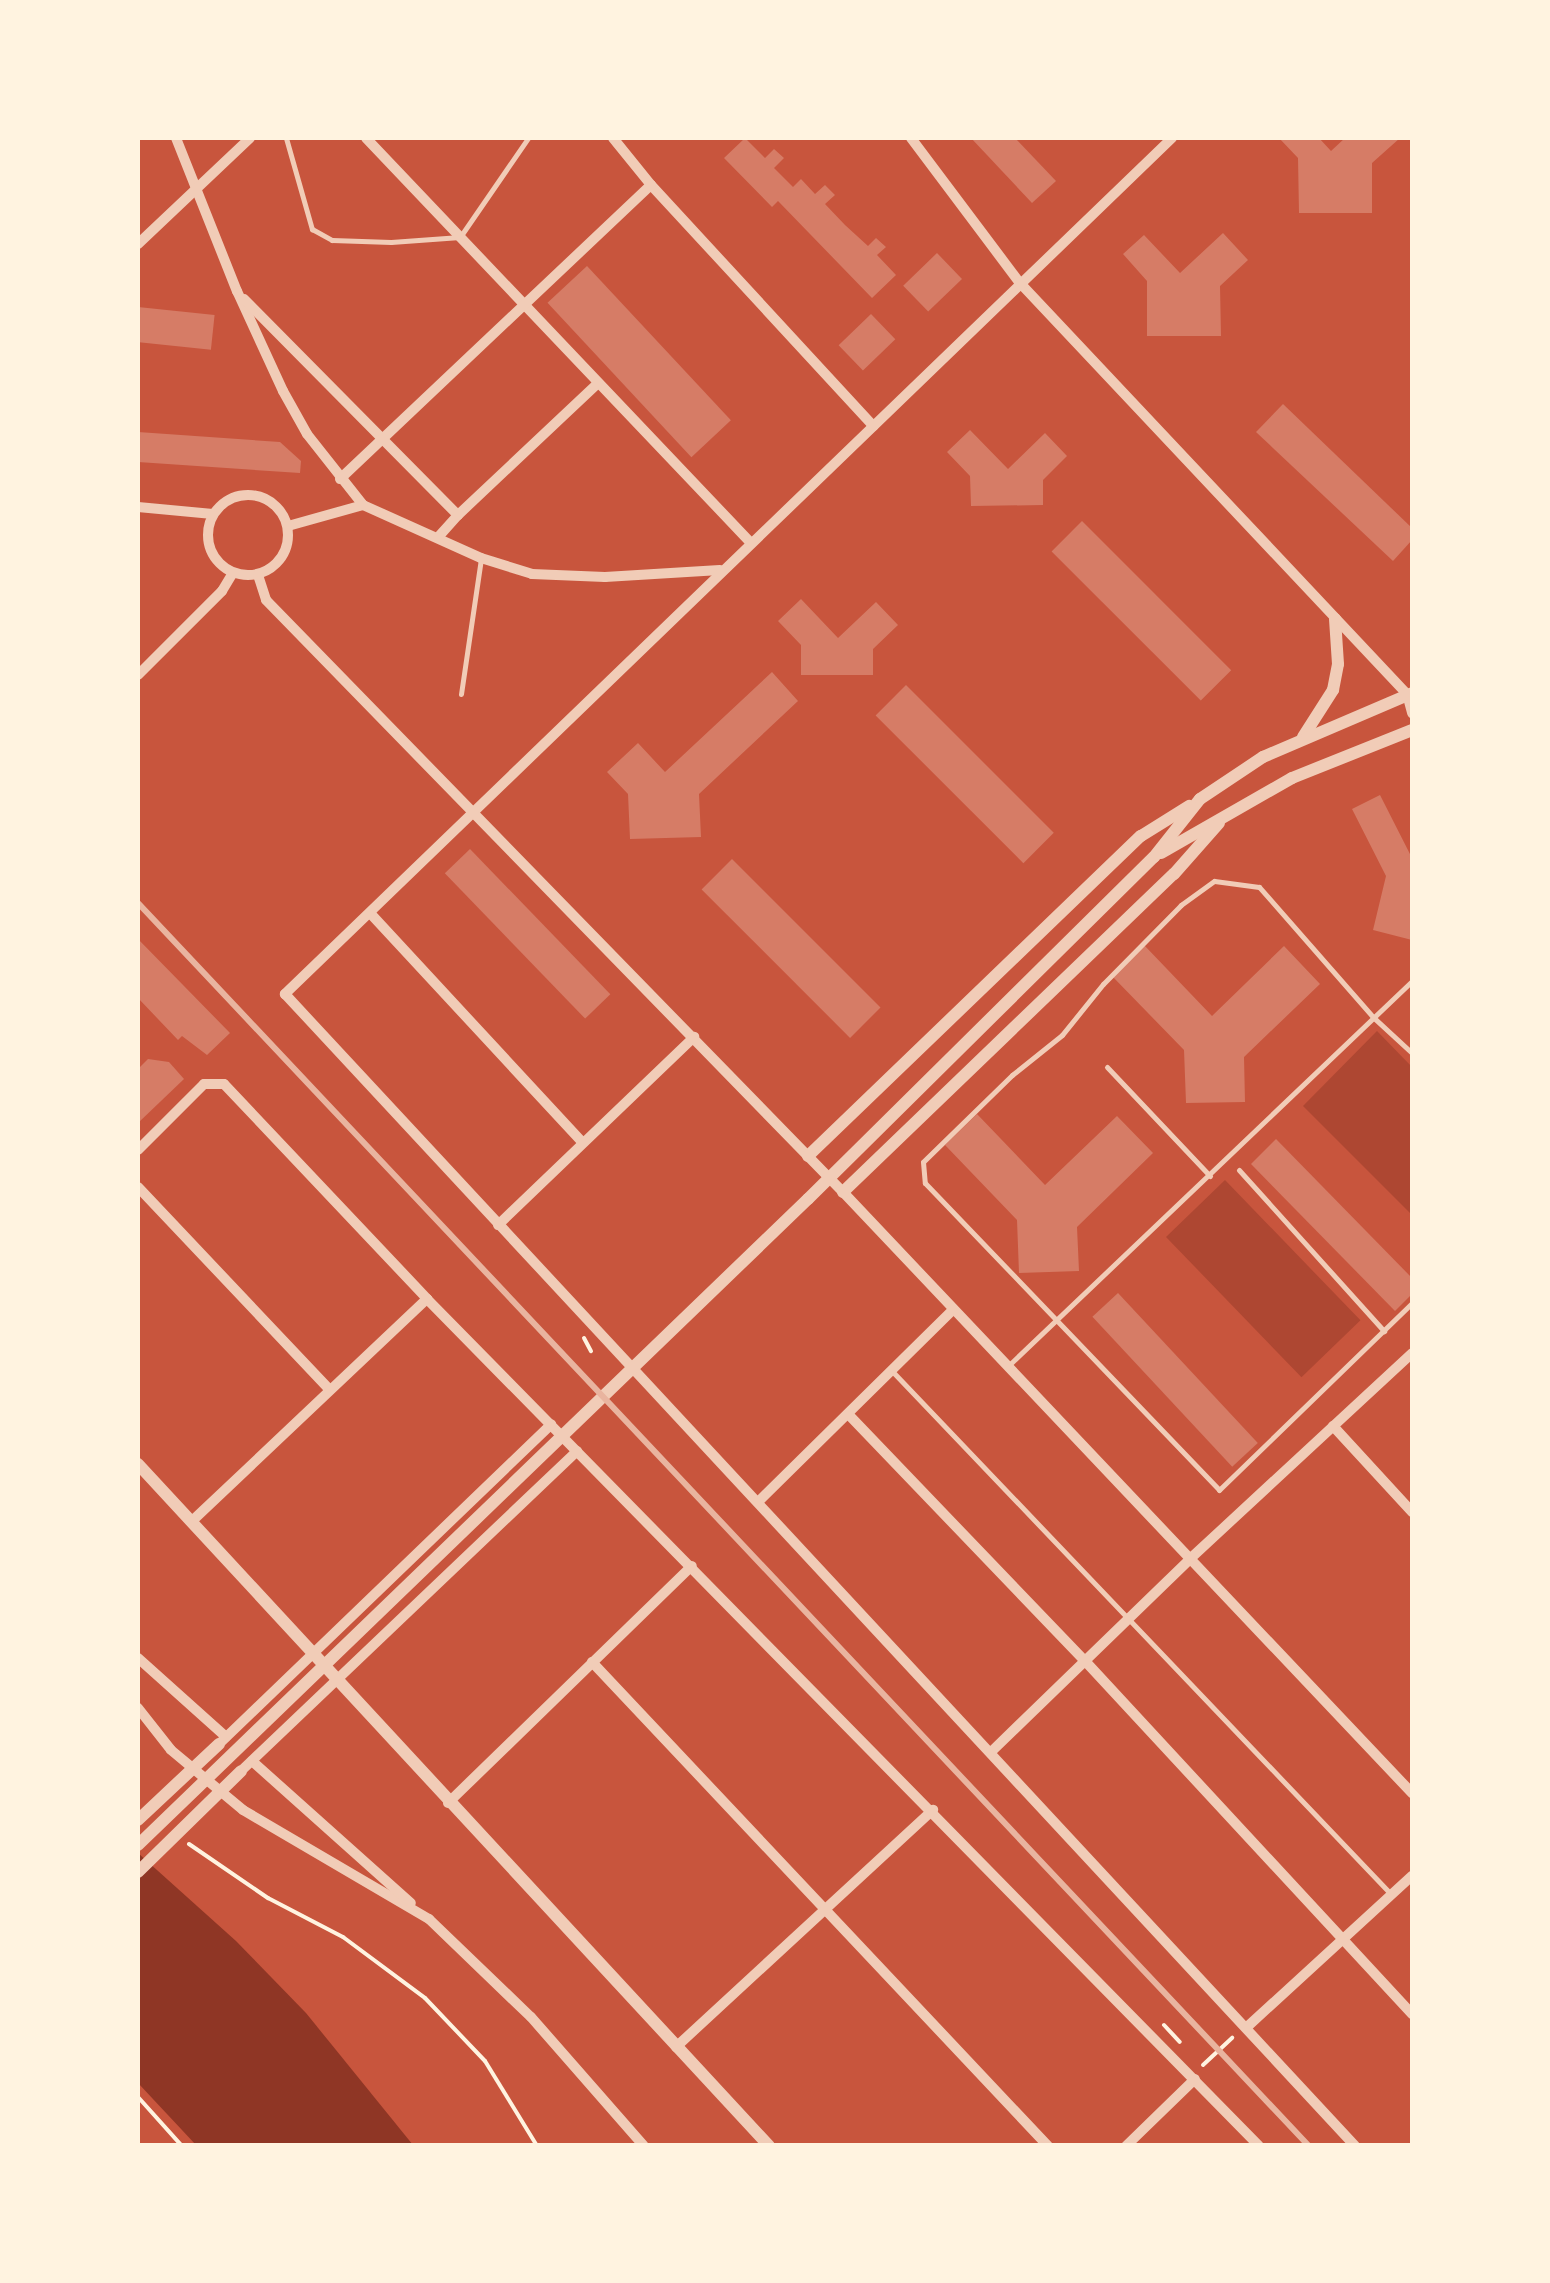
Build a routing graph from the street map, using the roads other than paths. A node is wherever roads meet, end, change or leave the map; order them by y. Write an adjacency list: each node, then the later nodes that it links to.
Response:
1 (176, 138): 10 (street)
2 (250, 138): 10 (street)
3 (286, 138): 11 (lane)
4 (366, 138): 11 (street)
5 (528, 138): 11 (lane)
6 (613, 138): 9 (street)
7 (911, 138): 13 (street)
8 (1172, 138): 13 (street)
9 (650, 185): 15 (street); 17 (street)
10 (197, 188): 12 (street); 14 (street)
11 (460, 237): 15 (street)
12 (138, 244)
13 (1020, 282): 17 (street); 31 (street)
14 (237, 291): 18 (street); 19 (street)
15 (525, 306): 16 (street); 18 (street)
16 (598, 383): 23 (street); 26 (street)
17 (874, 426): 26 (street)
18 (383, 438): 19 (street); 23 (street)
19 (340, 480): 20 (street)
20 (363, 505): 24 (street); 25 (street)
21 (138, 507): 22 (street)
22 (213, 514): 24 (street); 29 (street)
23 (458, 514): 25 (street)
24 (288, 526): 30 (street)
25 (438, 537): 27 (street)
26 (750, 542): 28 (street)
27 (481, 558): 28 (street); 34 (lane)
28 (720, 570): 39 (street)
29 (233, 573): 30 (street); 32 (street)
30 (258, 575): 39 (street)
31 (1334, 618): 33 (street); 37 (street)
32 (138, 674)
33 (1410, 693): 35 (street); 37 (street)
34 (461, 694)
35 (1412, 713)
36 (1412, 730): 40 (street)
37 (1302, 738): 38 (street)
38 (1200, 799): 41 (street); 50 (street)
39 (474, 812): 42 (street); 45 (street)
40 (1219, 823): 41 (street); 54 (street)
41 (1154, 857): 90 (street)
42 (370, 913): 48 (street); 55 (street)
43 (1412, 982): 44 (lane)
44 (1373, 1017): 46 (lane); 52 (lane); 59 (lane)
45 (694, 1037): 48 (street); 50 (street)
46 (1412, 1053)
47 (1107, 1067): 52 (lane)
48 (582, 1142): 55 (street)
49 (138, 1150): 56 (street)
50 (808, 1156): 54 (street)
51 (1239, 1170): 60 (lane)
52 (1210, 1176): 59 (lane)
53 (138, 1186): 64 (street)
54 (843, 1192): 58 (street)
55 (498, 1224): 70 (street)
56 (427, 1299): 64 (street); 66 (street)
57 (1412, 1302): 60 (lane)
58 (952, 1310): 62 (street); 63 (street)
59 (1055, 1321): 60 (lane); 62 (lane)
60 (1384, 1331)
61 (1412, 1353): 67 (street)
62 (1007, 1366): 73 (street)
63 (892, 1370): 65 (street); 75 (lane)
64 (330, 1390): 72 (street)
65 (848, 1414): 70 (street); 79 (street)
66 (551, 1424): 68 (street); 76 (street)
67 (1333, 1426): 71 (street); 73 (street)
68 (577, 1451): 74 (street); 80 (street)
69 (138, 1464): 72 (street)
70 (758, 1502): 83 (street)
71 (1412, 1512)
72 (191, 1522): 76 (street)
73 (1192, 1556): 75 (street); 86 (street)
74 (692, 1566): 78 (street); 88 (street)
75 (1130, 1618): 79 (street); 93 (lane)
76 (312, 1654): 80 (street); 82 (street)
77 (138, 1658): 82 (street)
78 (592, 1662): 87 (street); 94 (street)
79 (1086, 1662): 83 (street); 96 (street)
80 (336, 1680): 84 (street); 87 (street)
81 (138, 1708): 95 (street)
82 (223, 1740): 89 (street)
83 (991, 1752): 98 (street)
84 (252, 1761): 85 (street); 95 (street)
85 (241, 1771): 91 (street)
86 (1412, 1793)
87 (448, 1802): 99 (street)
88 (933, 1810): 94 (street); 100 (street)
89 (138, 1820)
90 (138, 1846)
91 (138, 1872)
92 (1412, 1876): 93 (street)
93 (1392, 1896): 96 (street)
94 (826, 1908): 99 (street); 103 (street)
95 (429, 1919): 101 (street)
96 (1344, 1940): 97 (street); 98 (street)
97 (1412, 2014)
98 (1244, 2028): 106 (street)
99 (676, 2048): 102 (street)
100 (1196, 2079): 104 (street); 105 (street)
101 (644, 2146)
102 (769, 2146)
103 (1048, 2146)
104 (1126, 2146)
105 (1259, 2146)
106 (1355, 2146)

